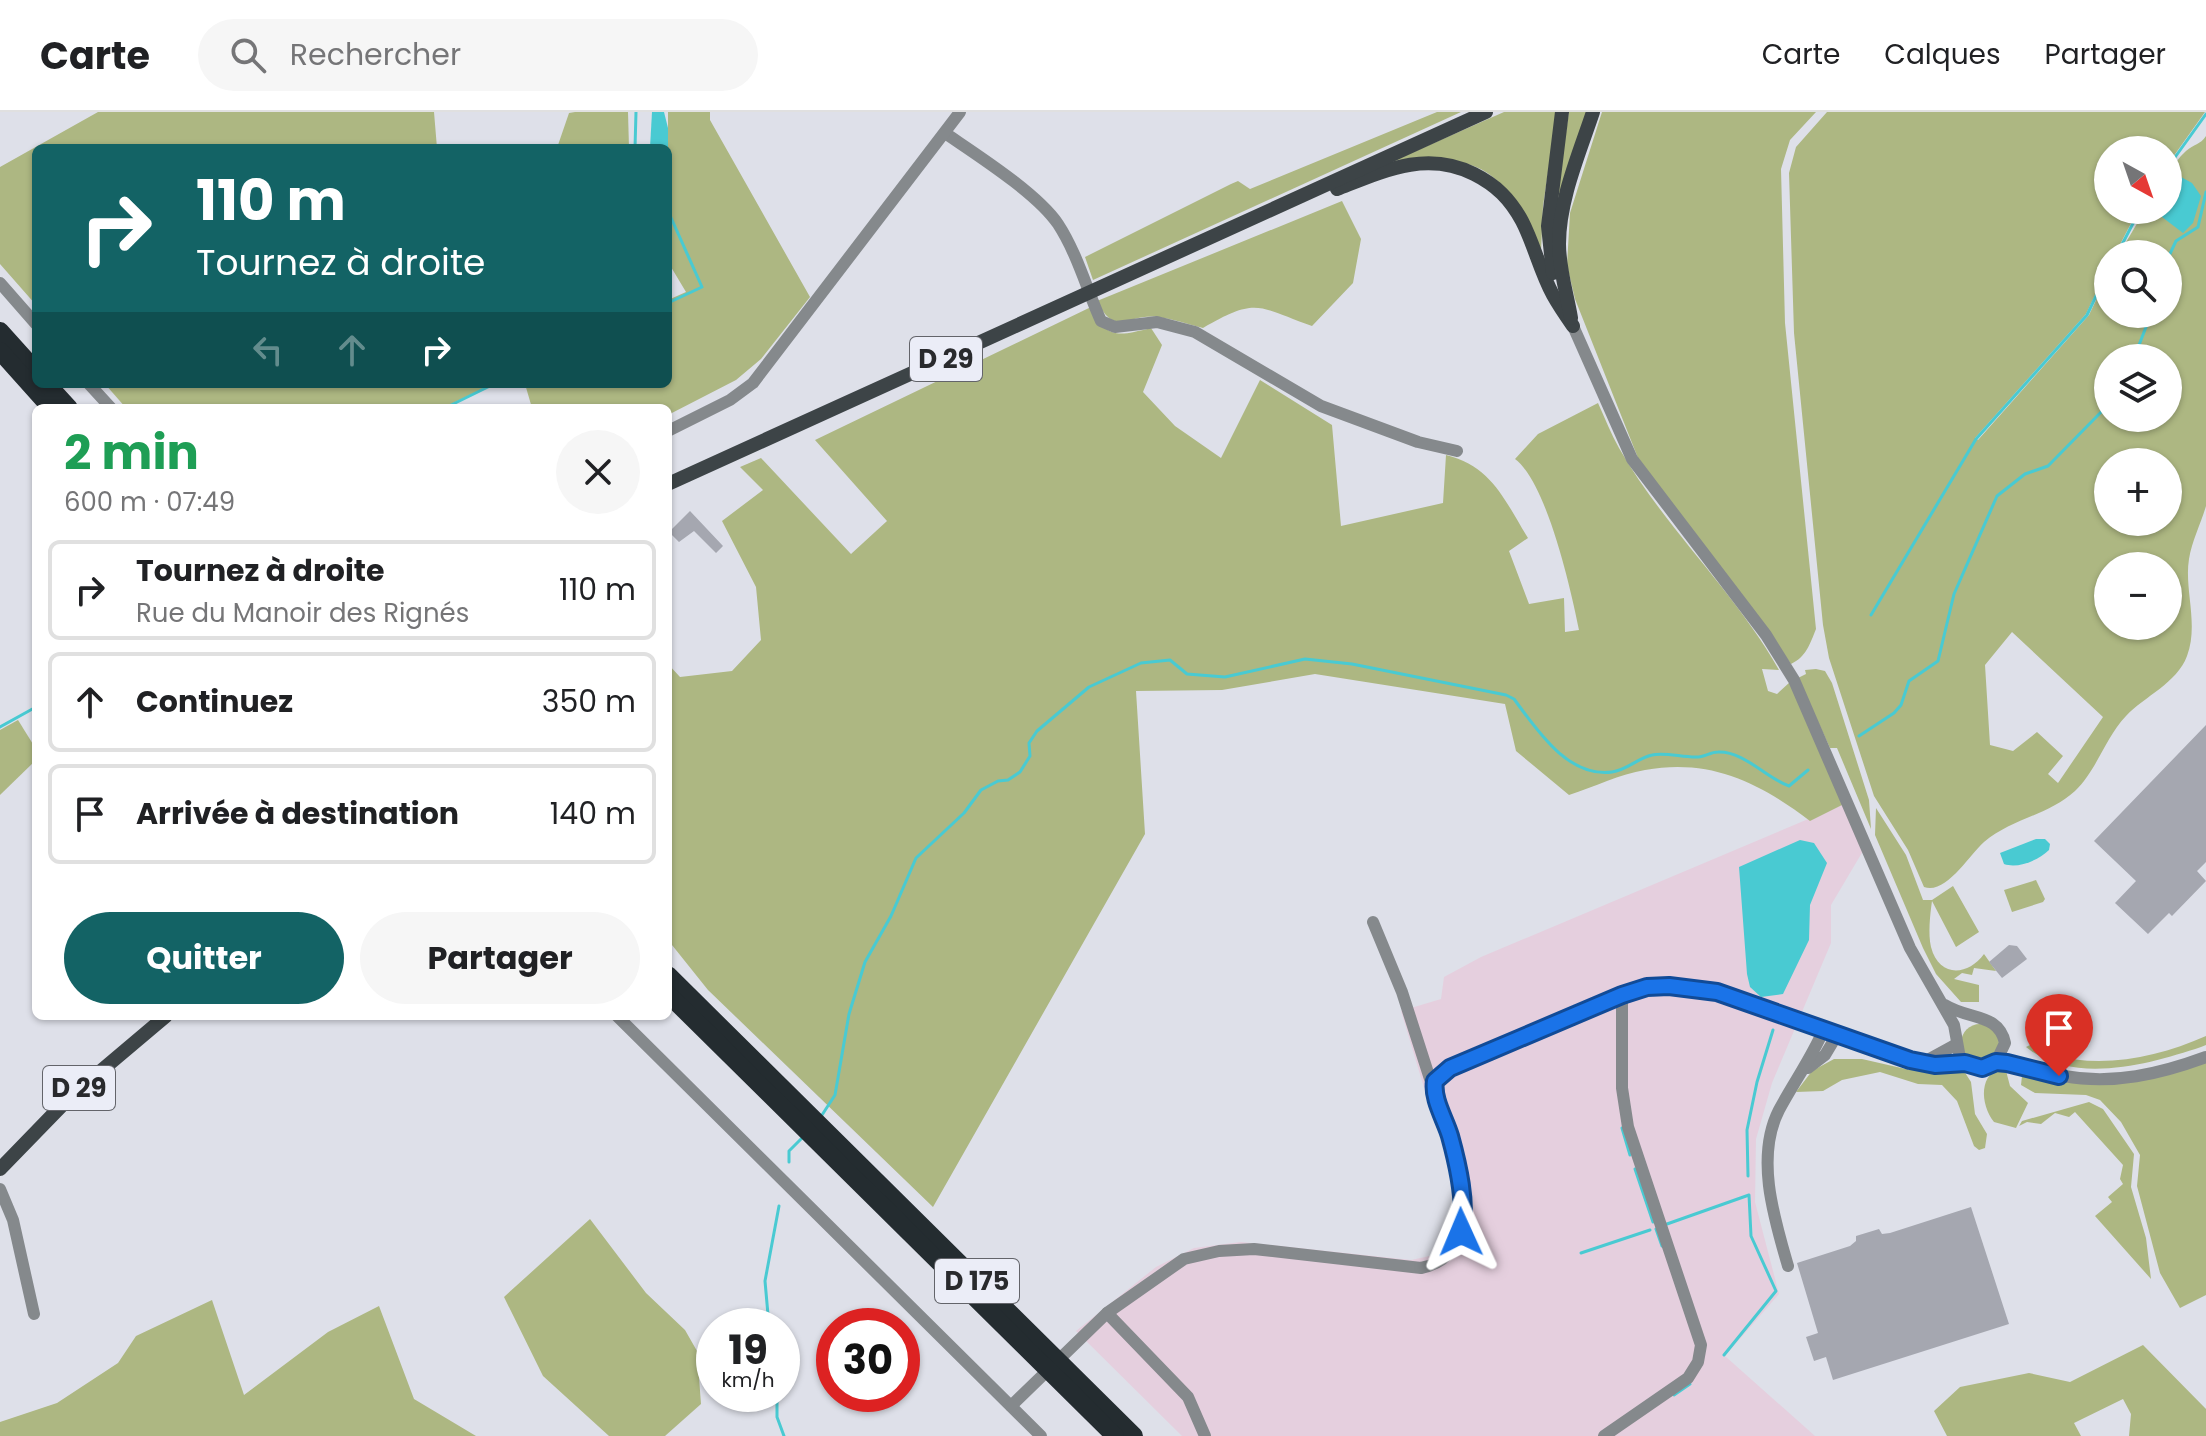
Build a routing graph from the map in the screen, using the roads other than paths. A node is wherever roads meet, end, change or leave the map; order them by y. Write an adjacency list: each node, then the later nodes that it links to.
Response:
1 (960, 112): 5 (street)
2 (1486, 112): 6 (main road, D 29)
3 (1562, 112): 9 (main road)
4 (1593, 112): 9 (main road)
5 (945, 133): 20 (street); 21 (street)
6 (1251, 220): 9 (main road); 22 (main road, D 29)
7 (0, 283): 8 (street)
8 (32, 319)
9 (1573, 326): 27 (street)
10 (0, 331): 12 (highway)
11 (0, 351): 13 (highway)
12 (32, 367)
13 (32, 387)
14 (33, 388): 17 (highway)
15 (51, 388): 18 (highway)
16 (93, 388): 19 (street)
17 (47, 404)
18 (65, 404)
19 (107, 404)
20 (672, 429)
21 (1457, 451)
22 (672, 482)
23 (1373, 922): 41 (street)
24 (672, 979): 42 (highway, D 175)
25 (1622, 995): 31 (street); 41 (street); 53 (street)
26 (672, 998): 42 (highway, D 175)
27 (1945, 1005): 28 (street); 33 (street)
28 (1976, 1019): 33 (street); 34 (street)
29 (161, 1020): 43 (main road, D 29)
30 (621, 1020): 48 (street)
31 (1824, 1029): 32 (street); 40 (street)
32 (1837, 1035): 36 (street); 40 (street)
33 (1956, 1040): 36 (street); 38 (street)
34 (2005, 1043): 37 (street); 39 (street)
35 (2206, 1057): 39 (street)
36 (1924, 1062): 38 (street)
37 (1996, 1062): 38 (street); 39 (street)
38 (1965, 1063)
39 (2029, 1066)
40 (1806, 1069): 45 (street)
41 (1435, 1081): 46 (street)
42 (811, 1127): 50 (highway, D 175); 51 (highway, D 175)
43 (0, 1169)
44 (0, 1189): 47 (street)
45 (1788, 1266)
46 (1107, 1313): 48 (street); 52 (street)
47 (34, 1314)
48 (1011, 1406): 49 (street)
49 (1041, 1436)
50 (1115, 1436)
51 (1134, 1436)
52 (1205, 1436)
53 (1604, 1436)

